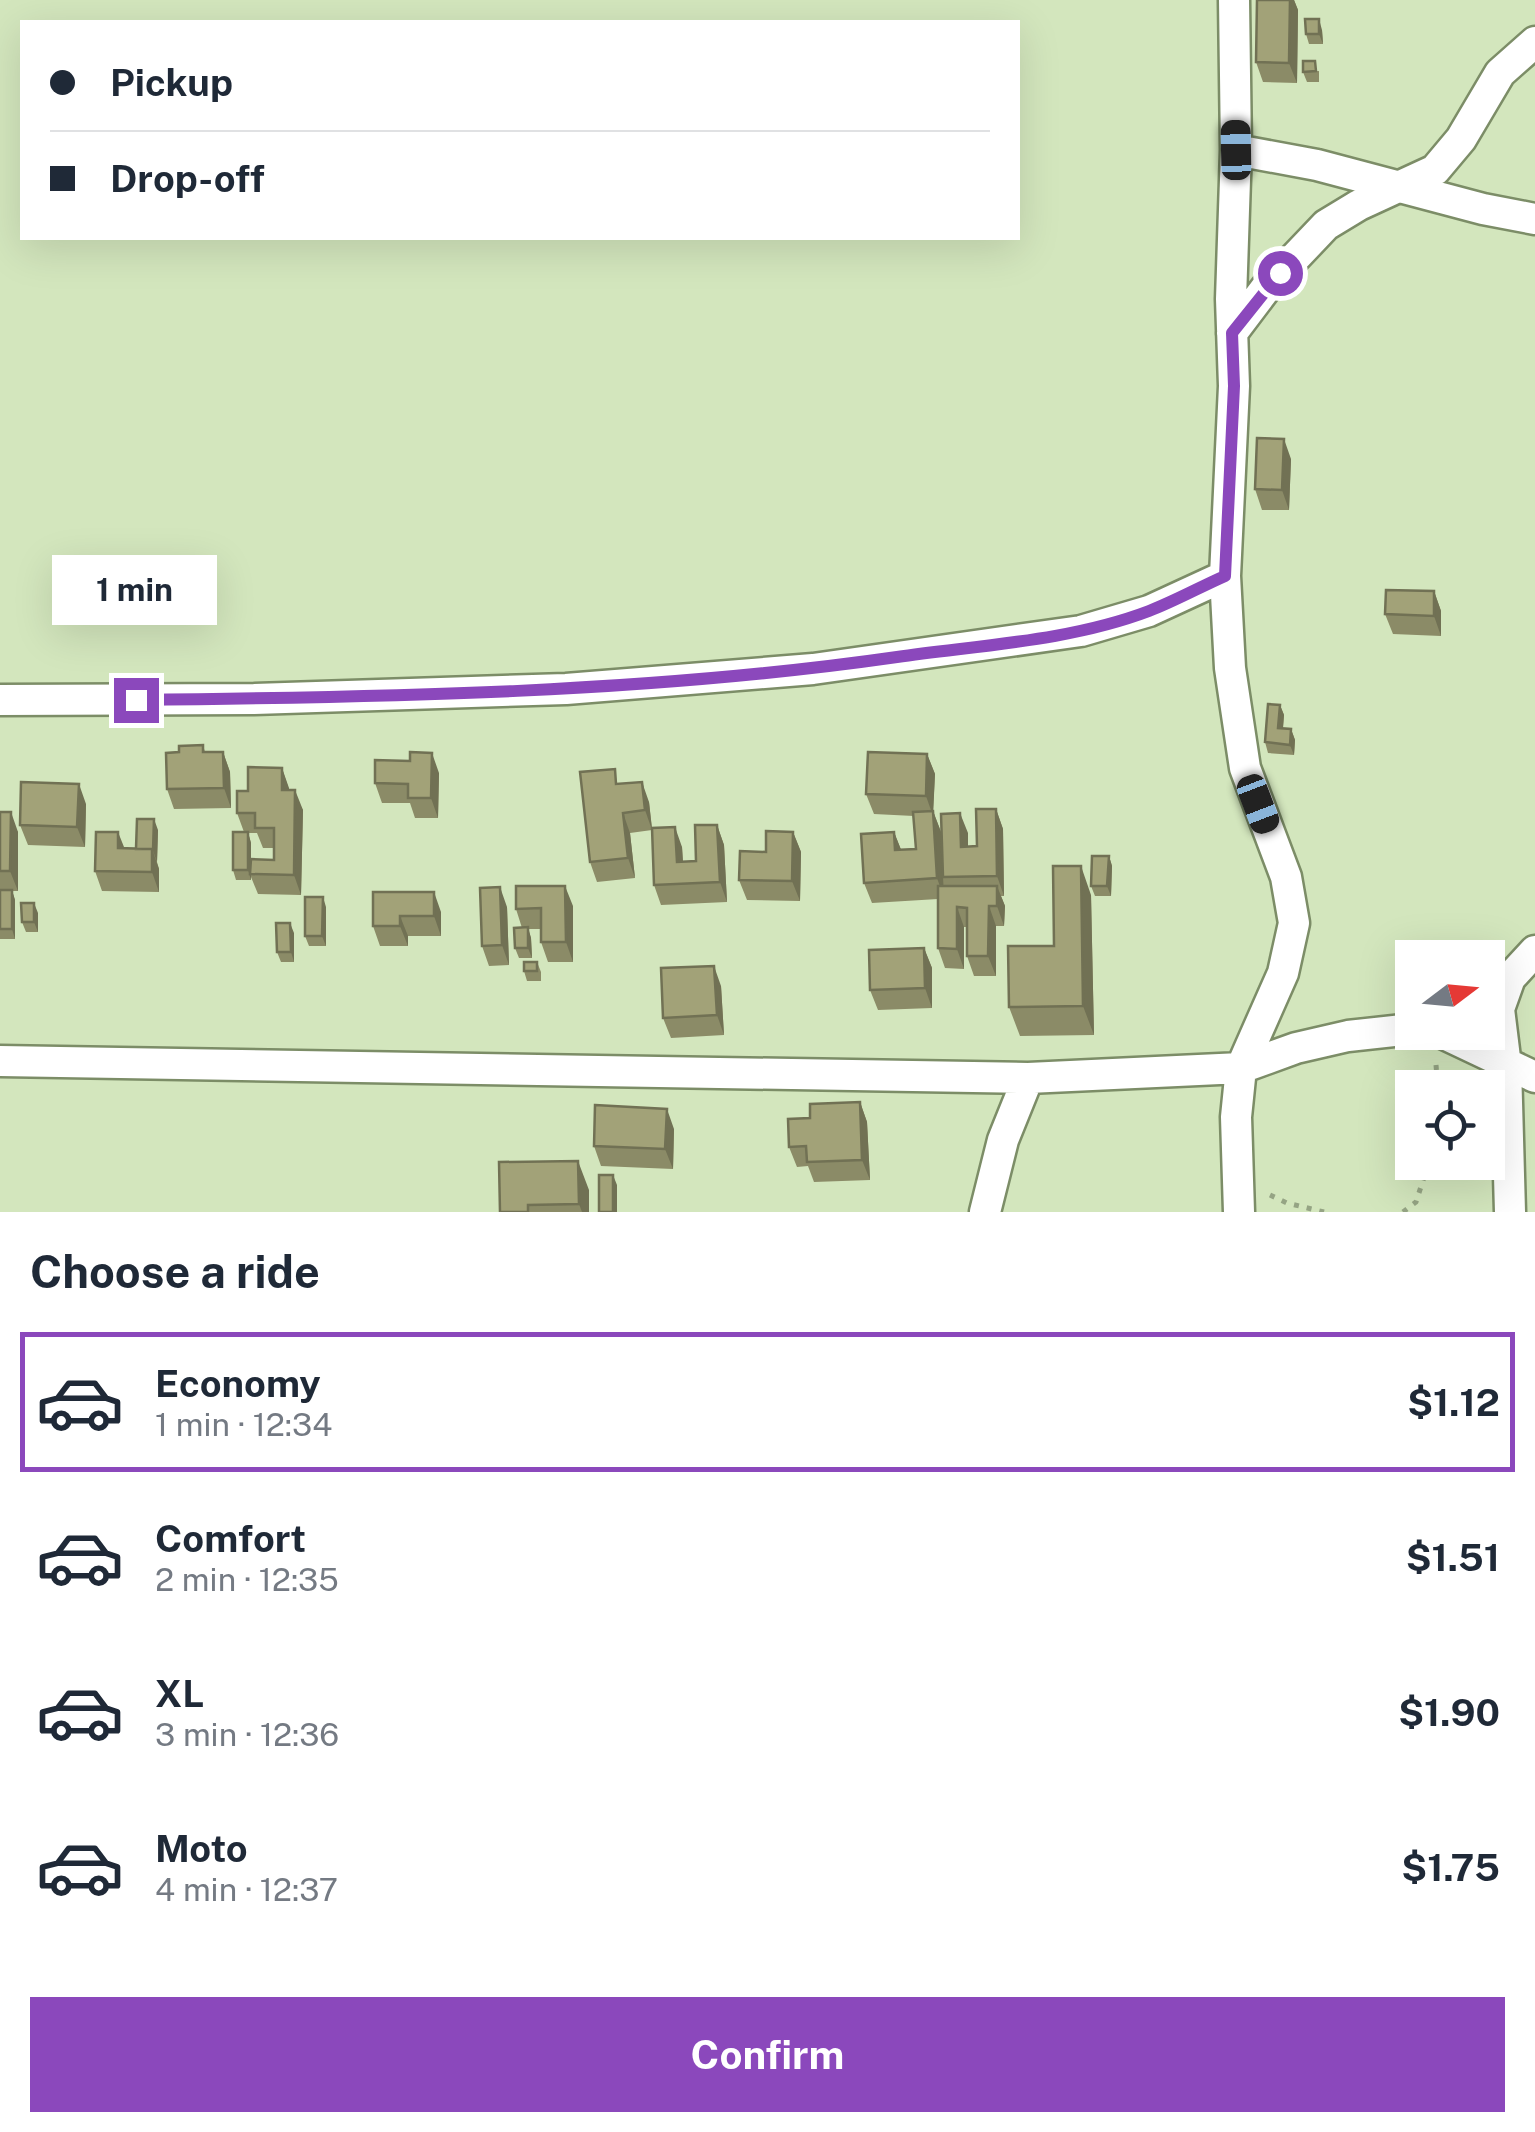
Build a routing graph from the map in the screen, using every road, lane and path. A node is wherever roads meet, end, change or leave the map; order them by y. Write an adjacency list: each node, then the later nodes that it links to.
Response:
1 (1234, 0): 3 (street)
2 (1535, 42): 4 (street)
3 (1236, 150): 4 (street); 6 (street)
4 (1400, 185): 5 (street); 6 (street)
5 (1535, 219)
6 (1232, 333): 7 (street)
7 (1225, 576): 8 (street); 14 (street)
8 (0, 700)
9 (1535, 951): 13 (street)
10 (1395, 1031): 14 (street)
11 (1475, 1050): 13 (street)
12 (0, 1061): 16 (street)
13 (1506, 1066): 15 (street); 23 (street)
14 (1241, 1068): 16 (street); 17 (street)
15 (1535, 1077)
16 (1028, 1078): 19 (street)
17 (1237, 1180): 20 (street); 21 (path)
18 (1423, 1180): 22 (path)
19 (985, 1212)
20 (1239, 1212)
21 (1324, 1212)
22 (1402, 1212)
23 (1510, 1212)

